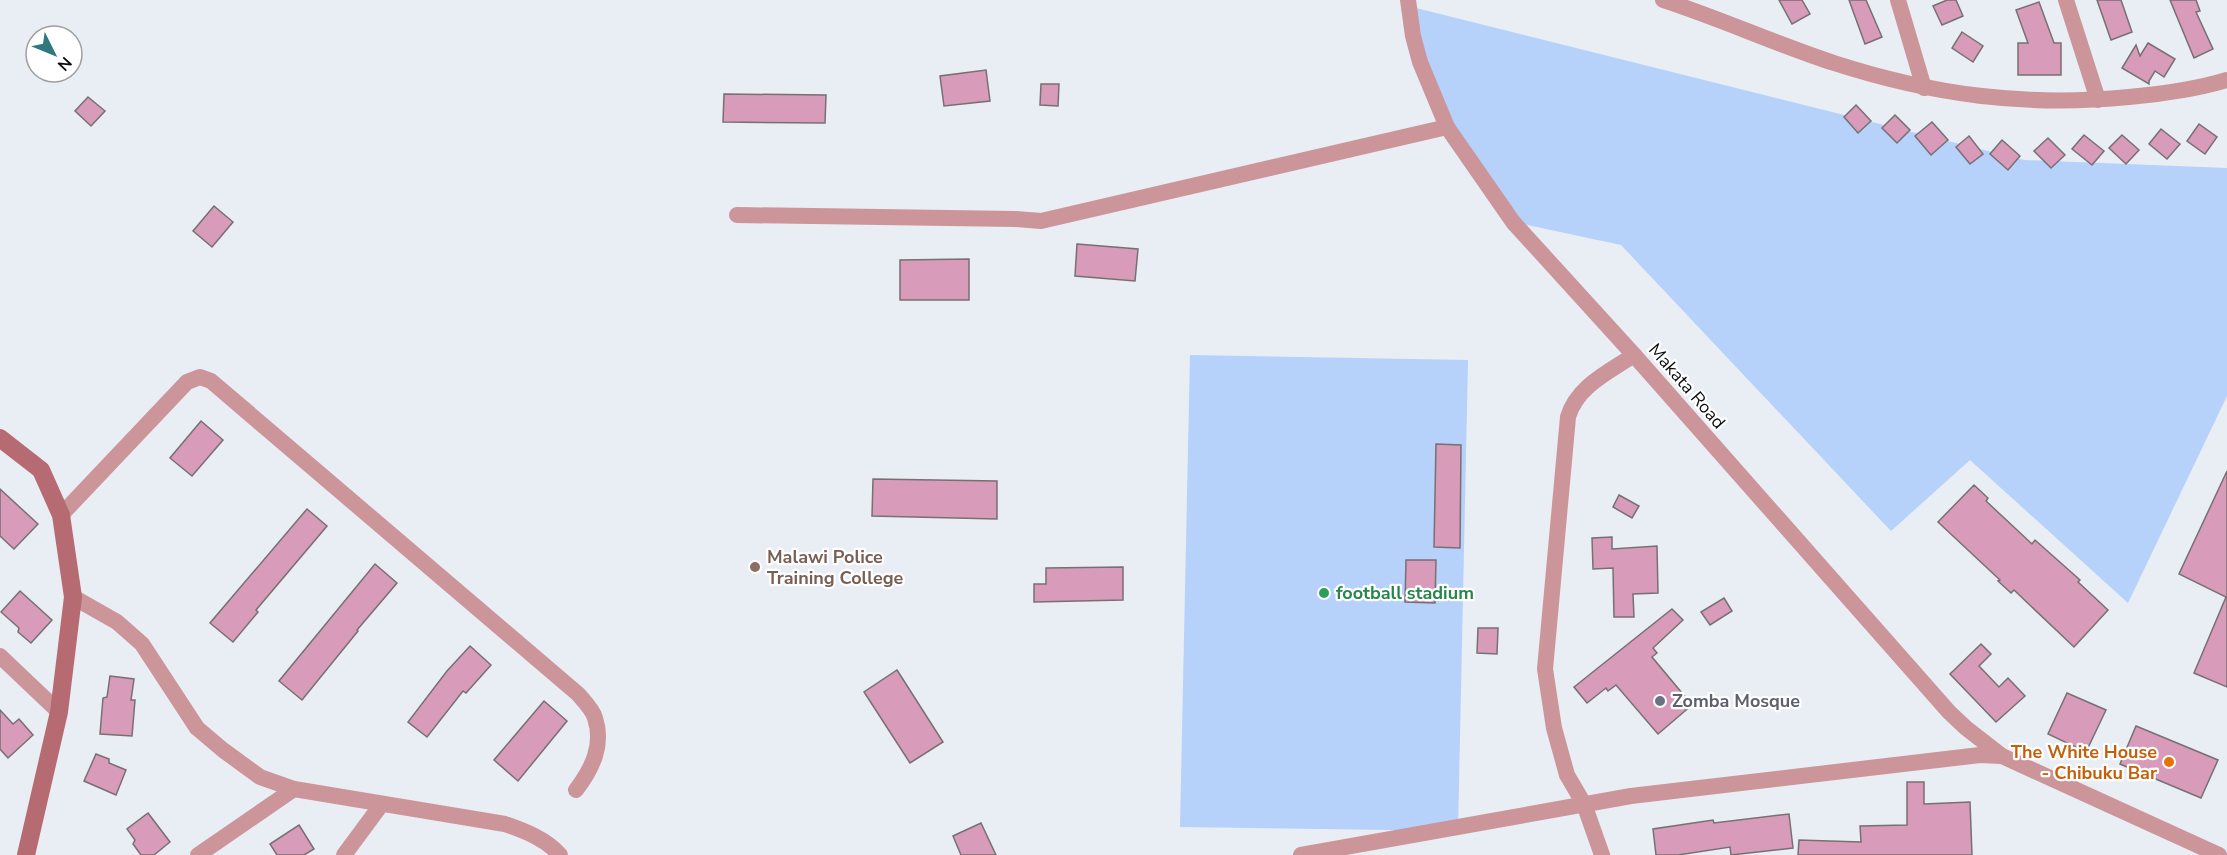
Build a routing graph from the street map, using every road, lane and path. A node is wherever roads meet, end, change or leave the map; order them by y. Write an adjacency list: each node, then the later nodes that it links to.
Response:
1 (1408, 0): 9 (street, Makata Road)
2 (1663, 0): 5 (street)
3 (1898, 0): 7 (street)
4 (2066, 0): 8 (street)
5 (1684, 3): 7 (street)
6 (2227, 80): 8 (street)
7 (1924, 88): 8 (street)
8 (2098, 100)
9 (1447, 127): 10 (street); 11 (street, Makata Road)
10 (737, 215)
11 (1634, 355): 17 (street, Makata Road); 20 (street)
12 (0, 438): 13 (street)
13 (61, 515): 14 (street); 19 (street)
14 (73, 597): 16 (street); 18 (street)
15 (0, 656): 16 (street)
16 (59, 712): 22 (street)
17 (2002, 756): 20 (street); 28 (street)
18 (294, 789): 21 (street); 23 (street)
19 (576, 790)
20 (1584, 804): 26 (street); 27 (street)
21 (381, 805): 24 (street); 25 (street)
22 (26, 855)
23 (198, 855)
24 (344, 855)
25 (560, 855)
26 (1302, 855)
27 (1602, 855)
28 (2219, 855)

